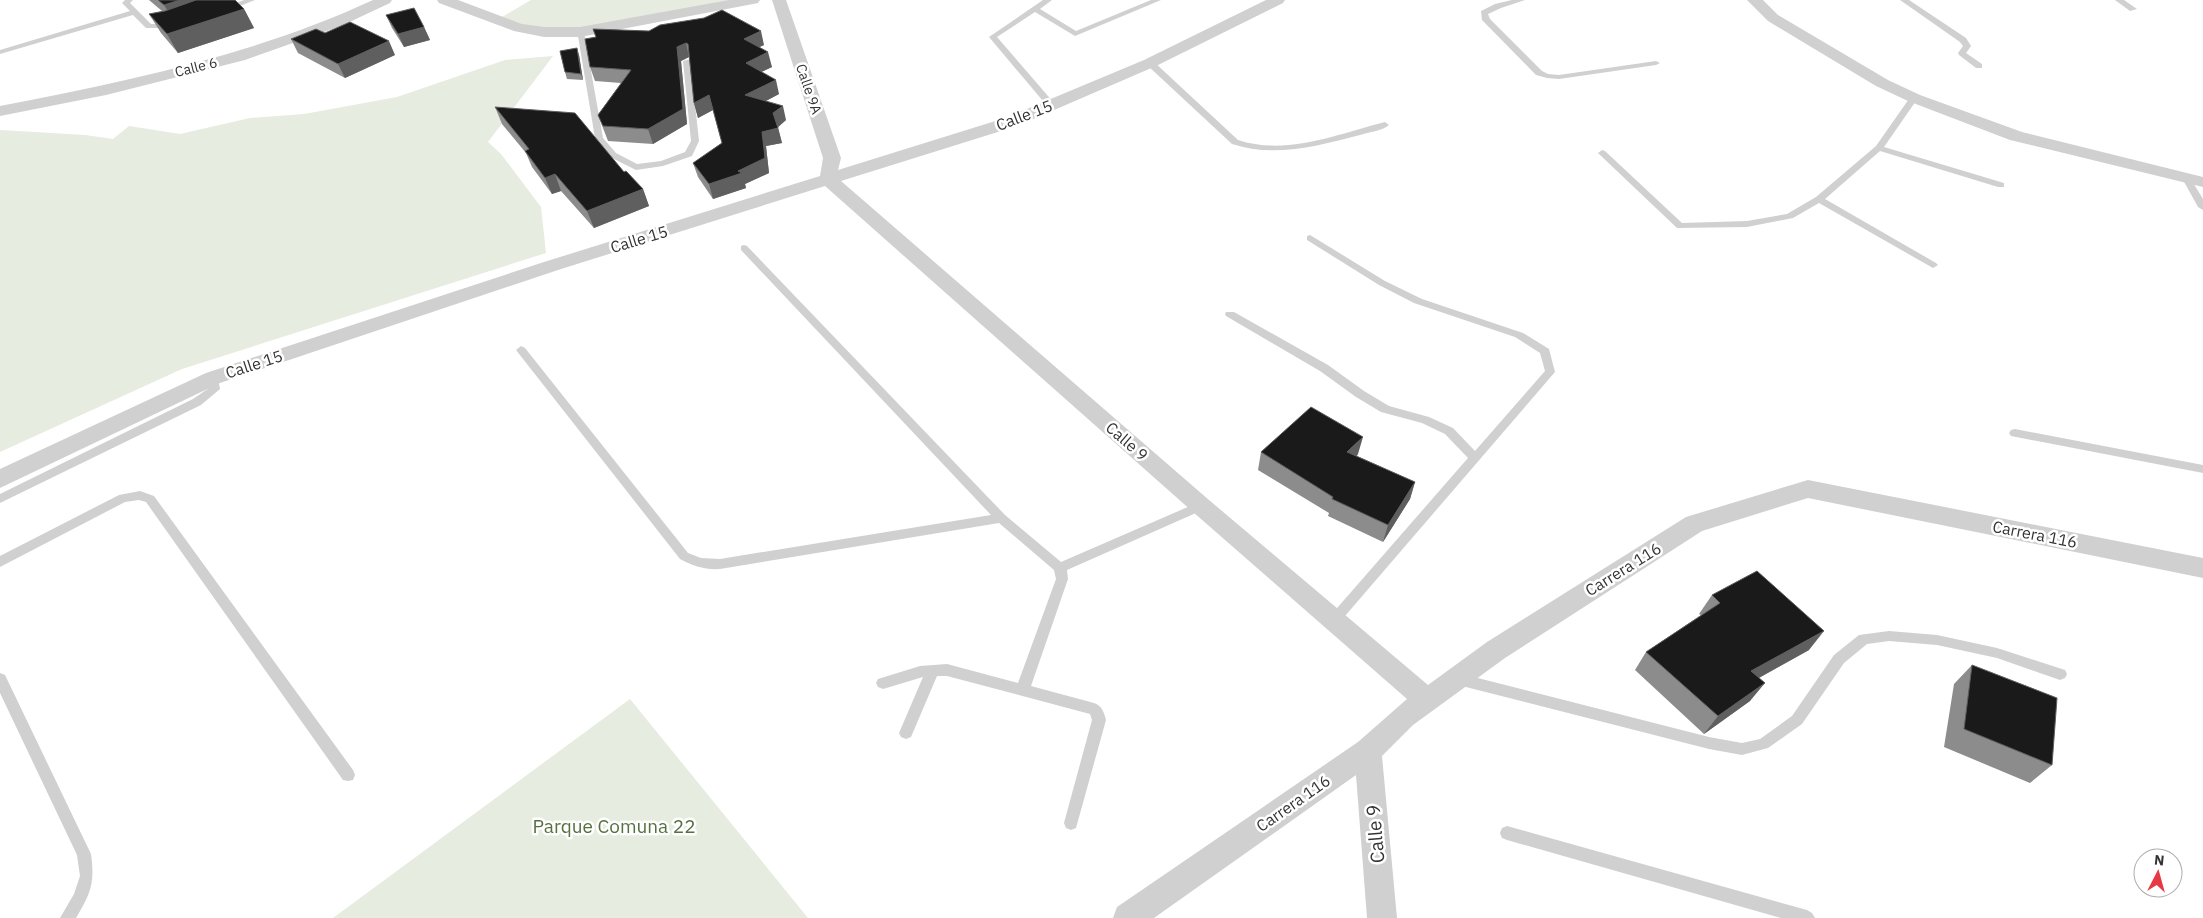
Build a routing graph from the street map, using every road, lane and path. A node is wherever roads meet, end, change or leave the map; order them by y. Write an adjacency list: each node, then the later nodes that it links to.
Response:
1 (129, 0): 18 (lane)
2 (251, 0): 17 (lane)
3 (385, 0): 29 (street, Calle 6)
4 (444, 0): 21 (street)
5 (753, 0): 21 (street)
6 (779, 0): 34 (street, Calle 9A)
7 (1048, 0): 15 (lane)
8 (1142, 0): 19 (lane)
9 (1157, 0): 19 (lane)
10 (1278, 0): 24 (street, Calle 15)
11 (1522, 0): 25 (lane)
12 (1754, 0): 27 (street)
13 (1904, 0): 26 (lane)
14 (2118, 0): 16 (lane)
15 (1036, 9): 19 (lane); 28 (lane)
16 (2133, 9)
17 (216, 11)
18 (134, 12): 20 (lane); 22 (lane)
19 (1126, 12)
20 (181, 23)
21 (580, 32): 23 (lane)
22 (0, 52)
23 (687, 62)
24 (1150, 63): 28 (street, Calle 15); 30 (lane)
25 (1656, 63)
26 (1979, 66)
27 (1914, 98): 31 (lane); 33 (street)
28 (1051, 105): 34 (street, Calle 15)
29 (0, 110)
30 (1385, 125)
31 (1878, 148): 36 (lane); 37 (lane)
32 (1602, 153): 37 (lane)
33 (2186, 178): 35 (street); 38 (lane)
34 (828, 179): 44 (street, Calle 15); 50 (street, Calle 9)
35 (2203, 182)
36 (2001, 185)
37 (1820, 199): 41 (lane)
38 (2203, 208)
39 (1310, 238): 46 (lane)
40 (744, 248): 51 (lane)
41 (1933, 265)
42 (1230, 314): 46 (lane)
43 (521, 350): 51 (lane)
44 (213, 378): 48 (street, Calle 15); 49 (lane)
45 (2015, 433): 47 (lane)
46 (1474, 457): 55 (lane)
47 (2203, 469)
48 (0, 479)
49 (0, 499)
50 (1201, 506): 53 (lane); 55 (street, Calle 9)
51 (1001, 518): 53 (lane)
52 (0, 562): 65 (lane)
53 (1060, 568): 61 (lane)
54 (2203, 568): 58 (street, Carrera 116)
55 (1335, 619): 62 (street, Calle 9)
56 (933, 670): 60 (lane); 61 (lane); 63 (lane)
57 (2060, 674): 58 (lane)
58 (1457, 678): 62 (street, Carrera 116)
59 (0, 679): 69 (lane)
60 (883, 683)
61 (1023, 689): 66 (lane)
62 (1428, 700): 64 (street, Carrera 116)
63 (906, 733)
64 (1368, 751): 70 (street, Carrera 116); 71 (street, Calle 9)
65 (348, 775)
66 (1071, 823)
67 (1507, 833): 68 (lane)
68 (1784, 915): 72 (lane)
69 (68, 918)
70 (1128, 918)
71 (1382, 918)
72 (1807, 918)

